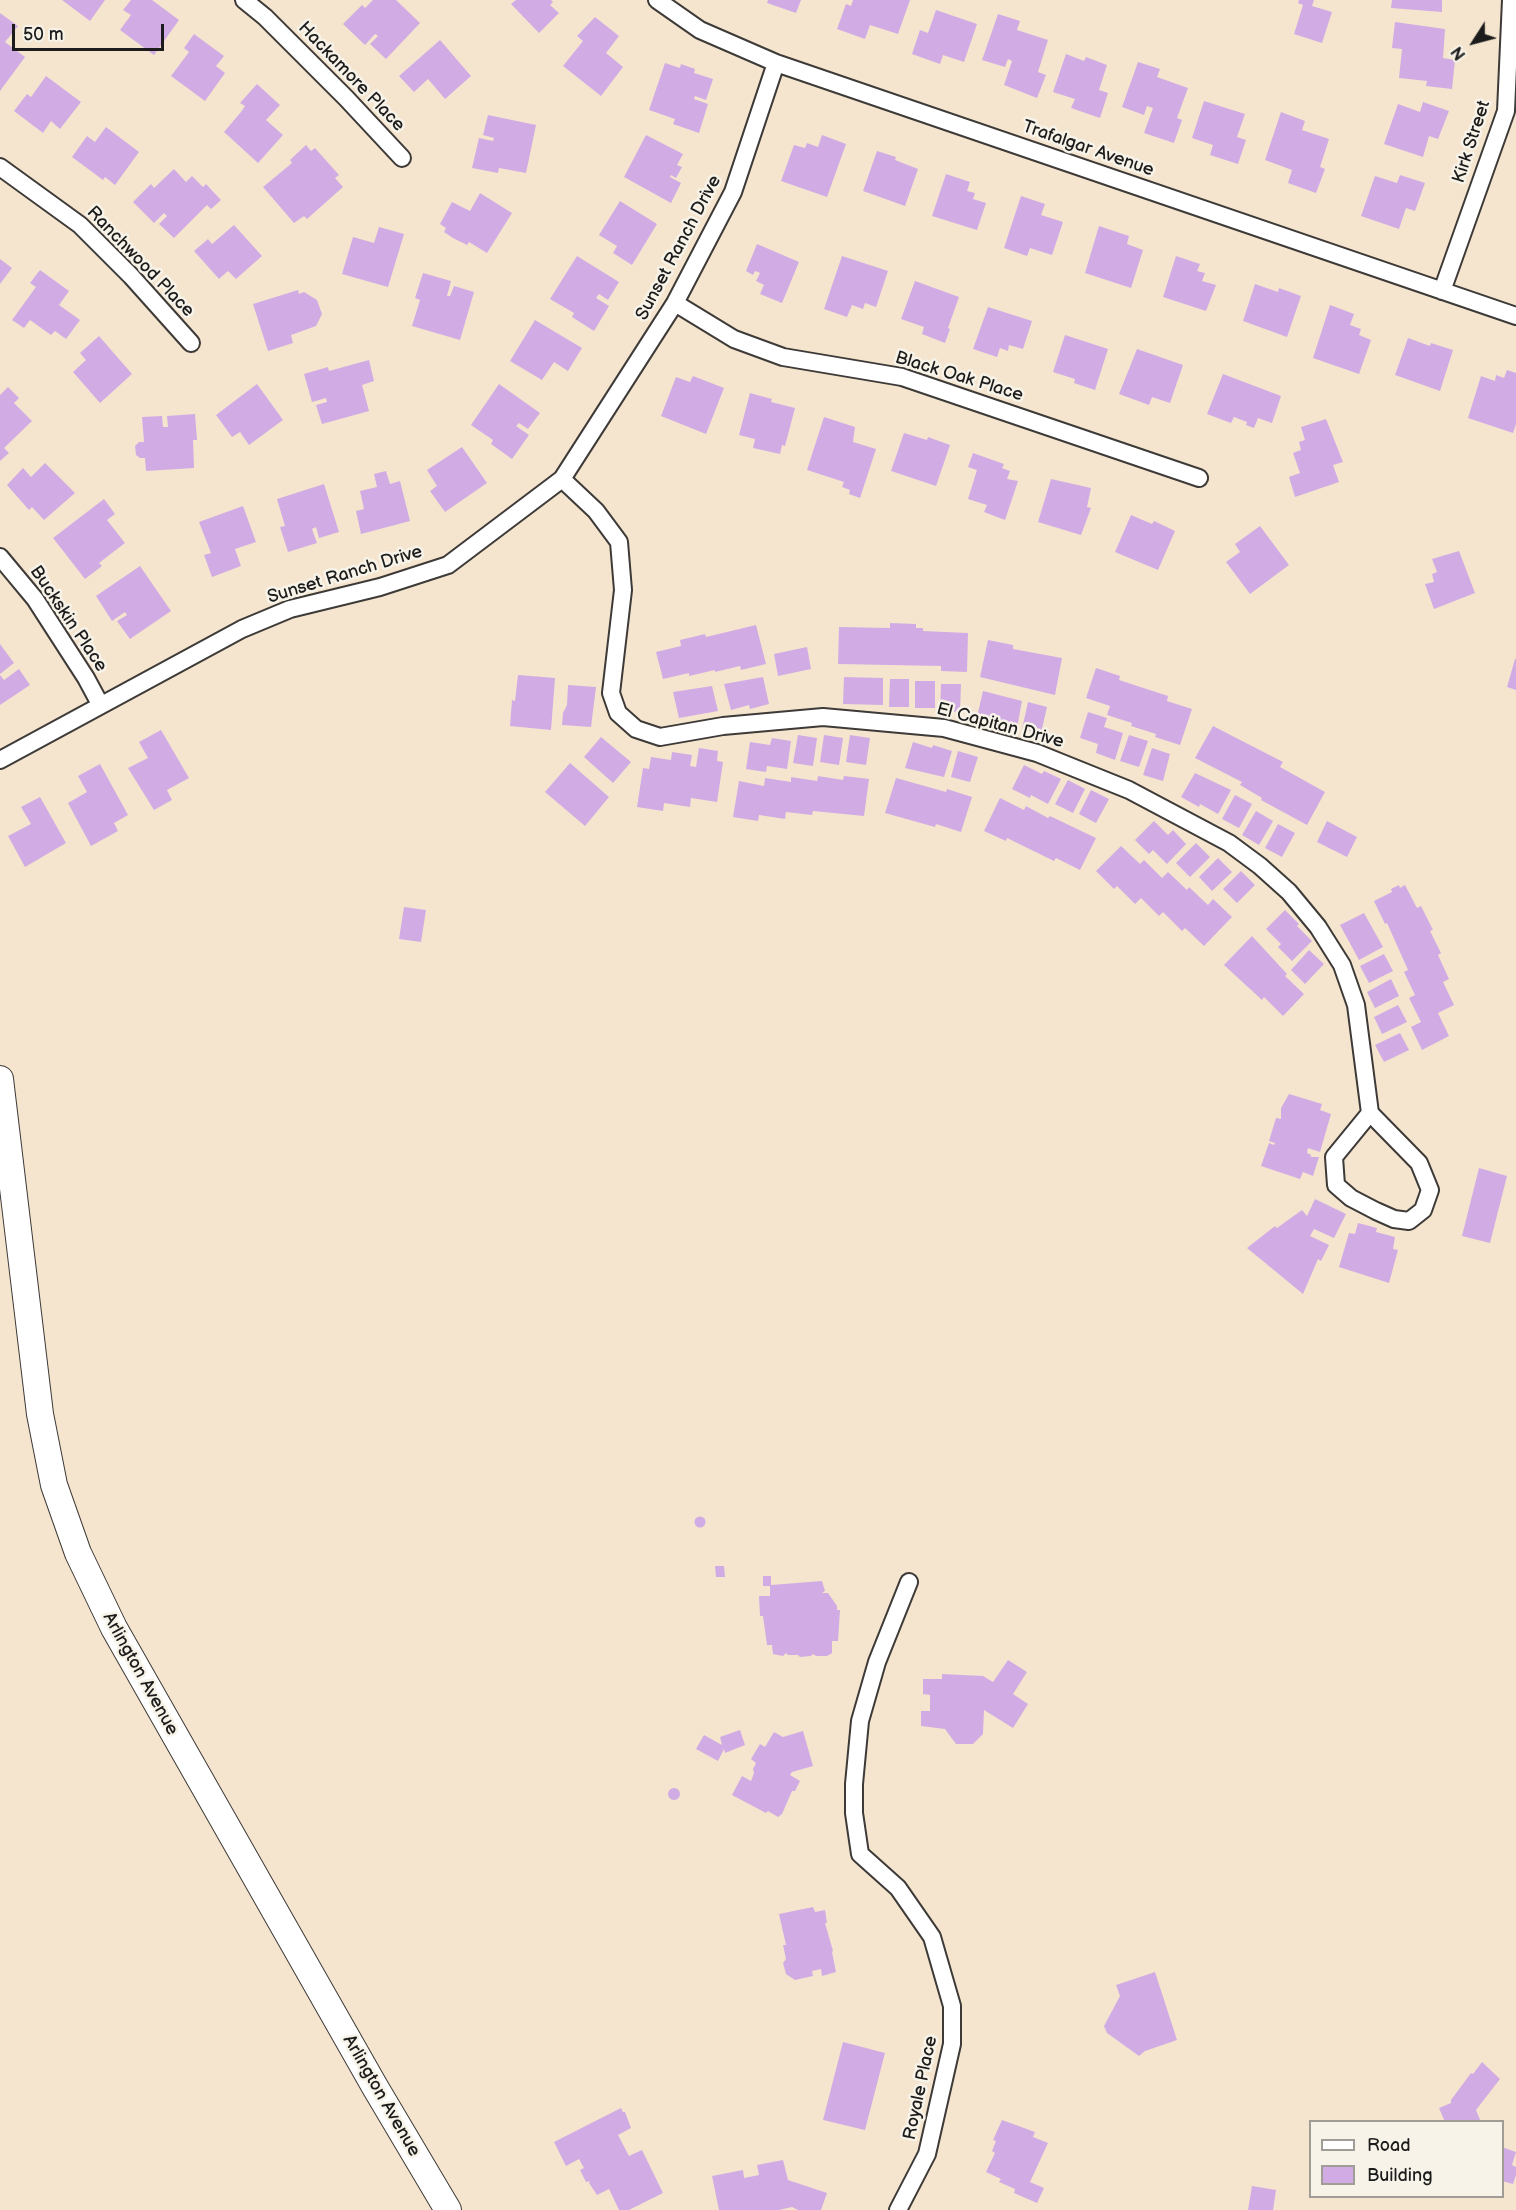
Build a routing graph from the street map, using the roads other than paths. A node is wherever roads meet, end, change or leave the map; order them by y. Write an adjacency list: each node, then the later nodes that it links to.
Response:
1 (244, 0): 5 (street, Hackamore Place)
2 (657, 0): 4 (street, Trafalgar Avenue)
3 (1511, 0): 7 (street, Kirk Street)
4 (776, 63): 7 (street, Trafalgar Avenue); 8 (street, Sunset Ranch Drive)
5 (402, 158)
6 (0, 167): 10 (street, Ranchwood Place)
7 (1442, 291): 9 (street, Trafalgar Avenue)
8 (675, 303): 11 (street, Black Oak Place); 12 (street, Sunset Ranch Drive)
9 (1516, 316)
10 (191, 343)
11 (1199, 478)
12 (562, 479): 14 (street, Sunset Ranch Drive); 17 (street, El Capitan Drive)
13 (0, 557): 14 (street, Buckskin Place)
14 (100, 704): 15 (street, Sunset Ranch Drive)
15 (0, 760)
16 (0, 1079): 19 (main road, Arlington Avenue)
17 (1370, 1113): 17 (street)
18 (909, 1582): 20 (street, Royale Place)
19 (448, 2210)
20 (898, 2210)

